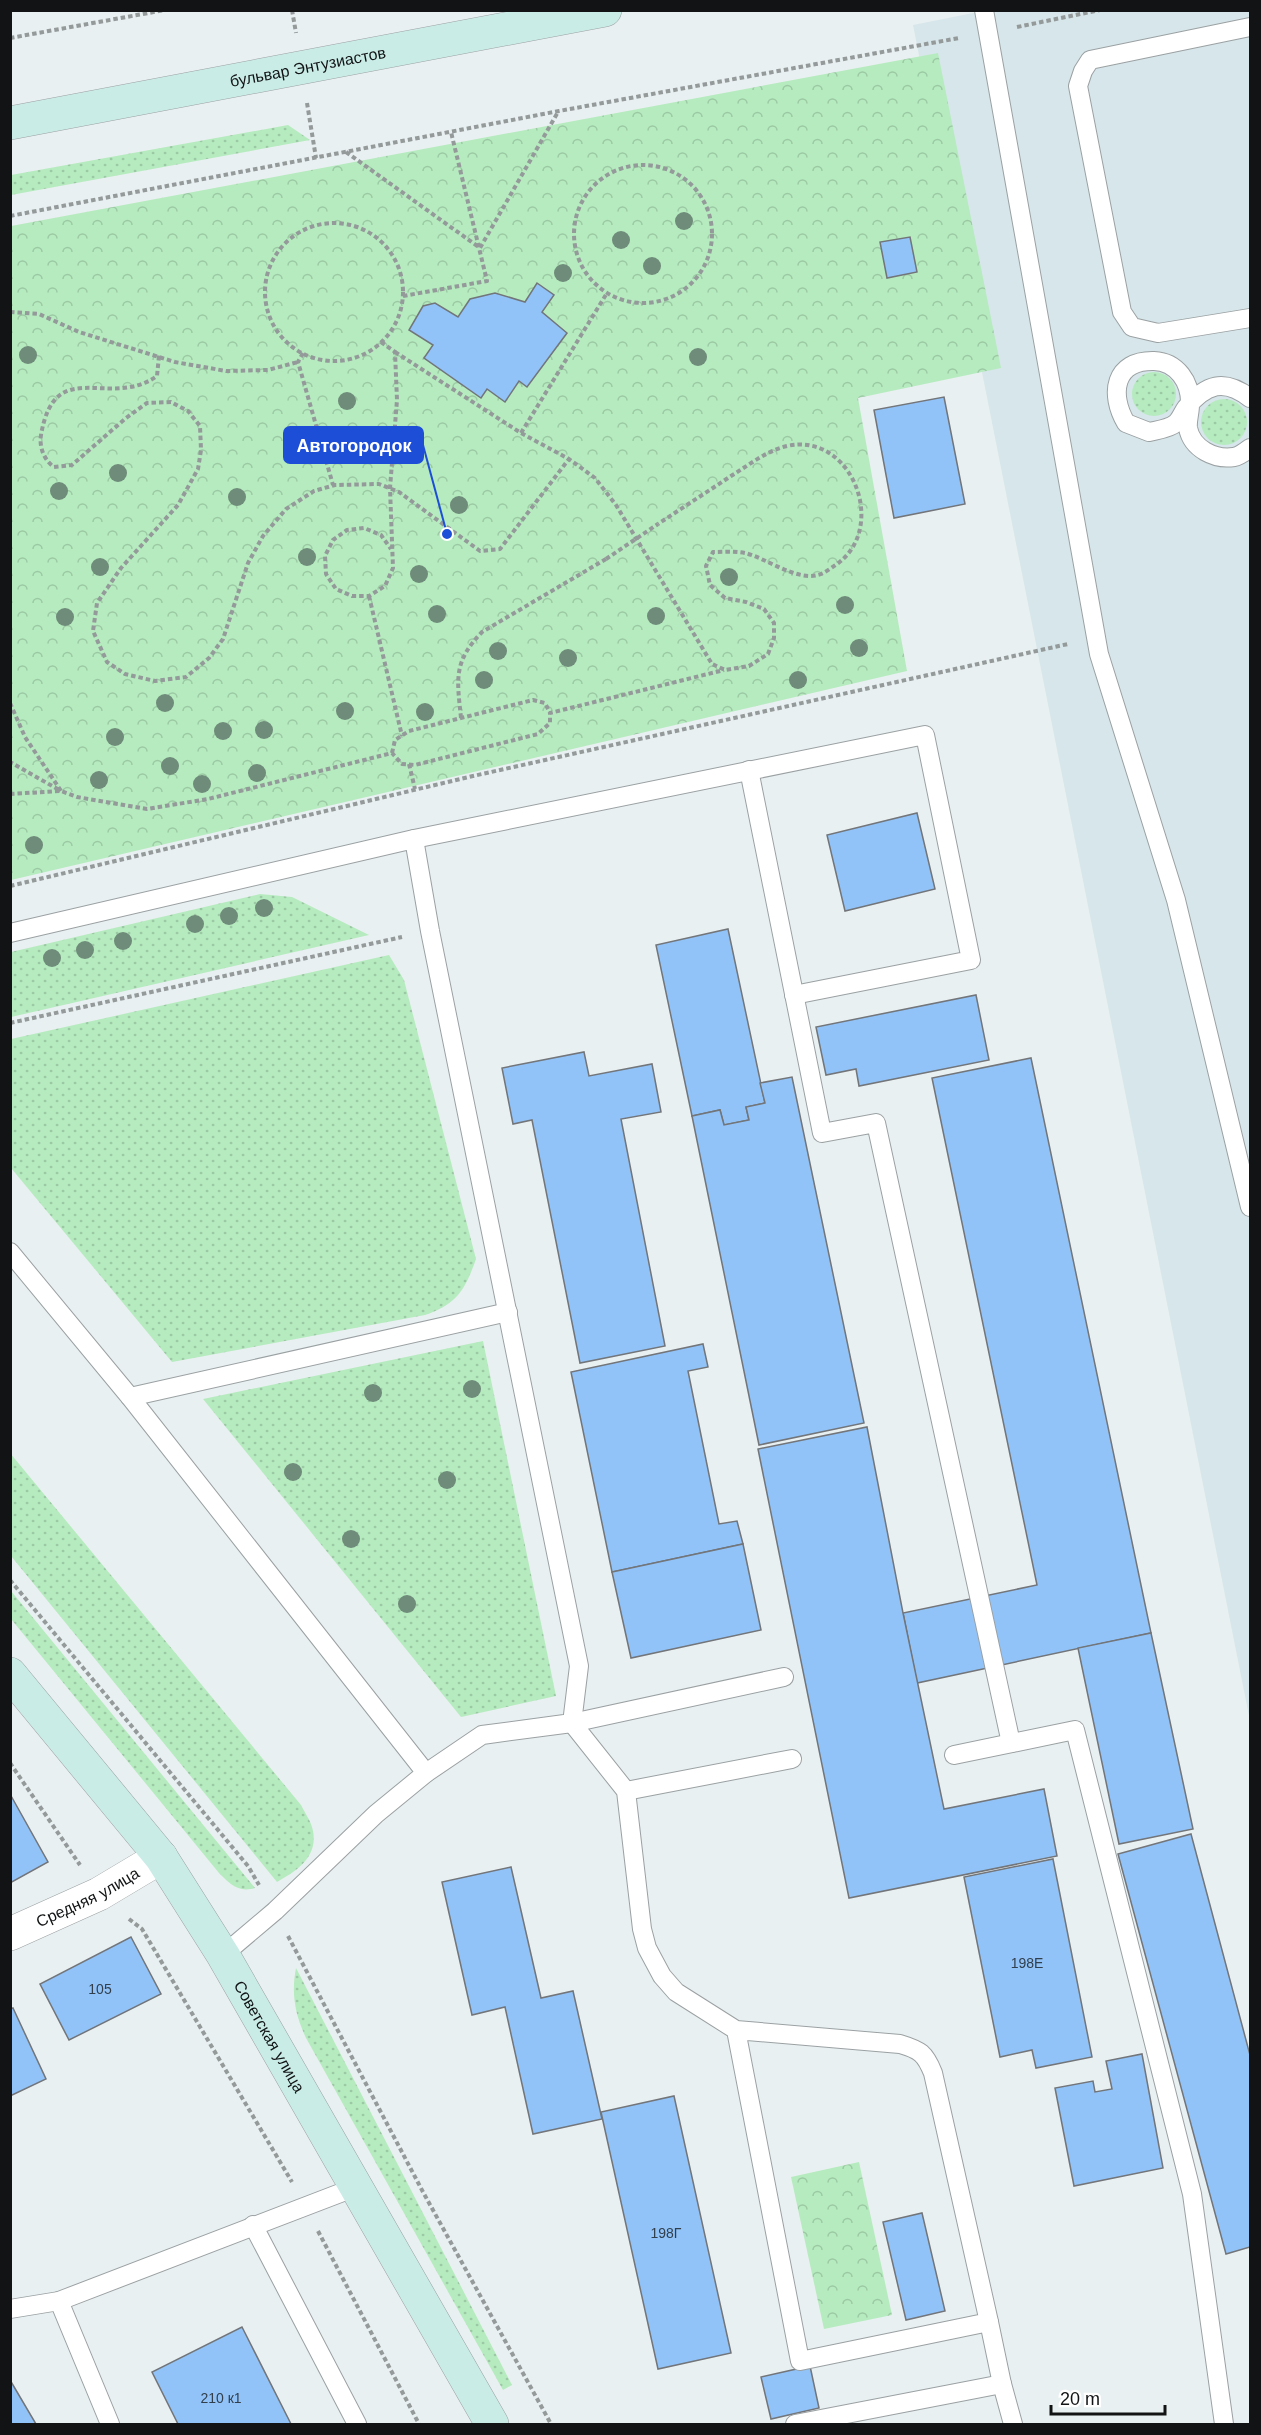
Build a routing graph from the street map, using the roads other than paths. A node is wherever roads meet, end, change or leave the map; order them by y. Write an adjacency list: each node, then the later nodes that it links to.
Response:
1 (605, 10): 4 (main road, бульвар Энтузиастов)
2 (984, 10): 13 (lane)
3 (1251, 27): 5 (lane)
4 (10, 123)
5 (1251, 318)
6 (1251, 398): 7 (lane)
7 (1191, 404): 7 (lane); 8 (lane)
8 (1251, 448)
9 (749, 770): 10 (lane); 12 (lane); 12 (lane)
10 (414, 839): 11 (lane); 15 (lane)
11 (10, 933)
12 (794, 995): 20 (lane)
13 (1251, 1207)
14 (10, 1251): 16 (lane)
15 (508, 1312): 16 (lane); 19 (lane)
16 (130, 1397): 23 (lane)
17 (10, 1674): 25 (main road, Советская улица)
18 (784, 1677): 19 (lane)
19 (572, 1723): 23 (lane); 24 (lane)
20 (1011, 1743): 21 (lane); 41 (lane)
21 (954, 1755)
22 (792, 1759): 24 (lane)
23 (426, 1773): 27 (lane)
24 (626, 1791): 28 (lane)
25 (161, 1857): 26 (street, Средняя улица); 27 (main road, Советская улица)
26 (10, 1934)
27 (223, 1955): 29 (main road, Советская улица)
28 (736, 2031): 33 (lane); 33 (lane)
29 (356, 2187): 30 (lane); 38 (main road, Советская улица)
30 (253, 2225): 31 (lane); 37 (lane)
31 (58, 2301): 32 (lane); 36 (lane)
32 (10, 2309)
33 (989, 2322): 34 (lane)
34 (1002, 2384): 35 (lane); 40 (lane)
35 (830, 2421): 39 (lane)
36 (110, 2424)
37 (357, 2424)
38 (492, 2424)
39 (795, 2424)
40 (1013, 2424)
41 (1224, 2424)

